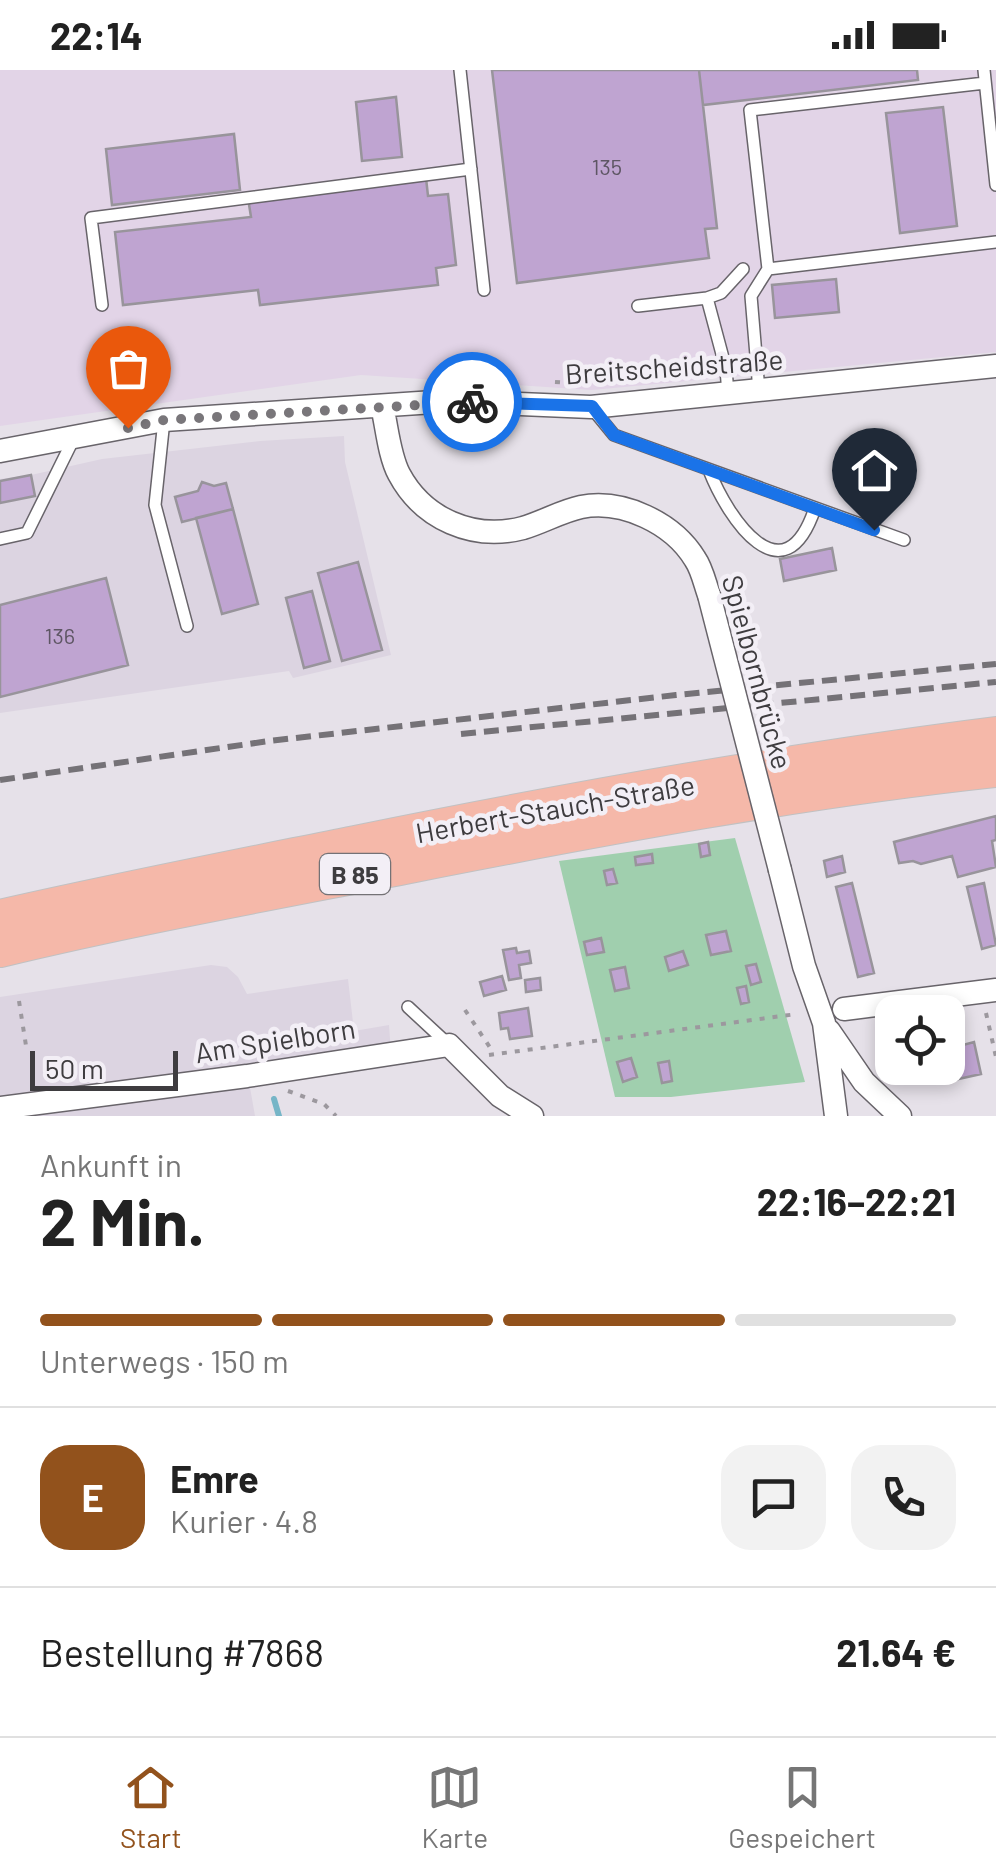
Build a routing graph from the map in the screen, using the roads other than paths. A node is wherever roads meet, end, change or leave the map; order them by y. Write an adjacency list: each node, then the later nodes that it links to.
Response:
1 (460, 70): 3 (lane)
2 (985, 77): 4 (lane); 7 (lane)
3 (471, 169): 8 (lane); 10 (lane)
4 (996, 184)
5 (996, 242): 7 (lane)
6 (743, 269): 9 (lane)
7 (768, 269): 13 (lane)
8 (484, 290)
9 (707, 298): 11 (lane); 14 (lane)
10 (102, 306)
11 (638, 306)
12 (996, 366): 13 (street, Breitscheidstraße)
13 (759, 390): 14 (street, Breitscheidstraße)
14 (728, 394): 16 (street, Breitscheidstraße)
15 (382, 406): 16 (street, Breitscheidstraße); 17 (street, Breitscheidstraße); 32 (street, Spielbornbrücke, bridge)
16 (592, 406): 20 (lane)
17 (164, 420): 18 (street, Breitscheidstraße); 24 (lane)
18 (74, 438): 19 (street, Breitscheidstraße); 22 (lane)
19 (0, 451)
20 (709, 470): 21 (lane); 21 (lane)
21 (815, 508): 23 (lane)
22 (0, 538)
23 (904, 540)
24 (187, 626)
25 (996, 736): 27 (main road, Herbert-Stauch-Straße / B 85)
26 (996, 768): 28 (main road, Herbert-Stauch-Straße / B 85)
27 (0, 920)
28 (0, 948)
29 (988, 991): 31 (street)
30 (408, 1007): 33 (lane)
31 (844, 1009)
32 (822, 1017): 34 (street, Spielbornbrücke); 37 (street, Spielbornbrücke)
33 (454, 1052): 35 (street, Am Spielborn); 36 (street)
34 (864, 1082): 38 (street, Spielbornbrücke); 39 (street, Spielbornbrücke)
35 (0, 1108)
36 (532, 1116)
37 (836, 1116)
38 (868, 1116)
39 (900, 1116)

